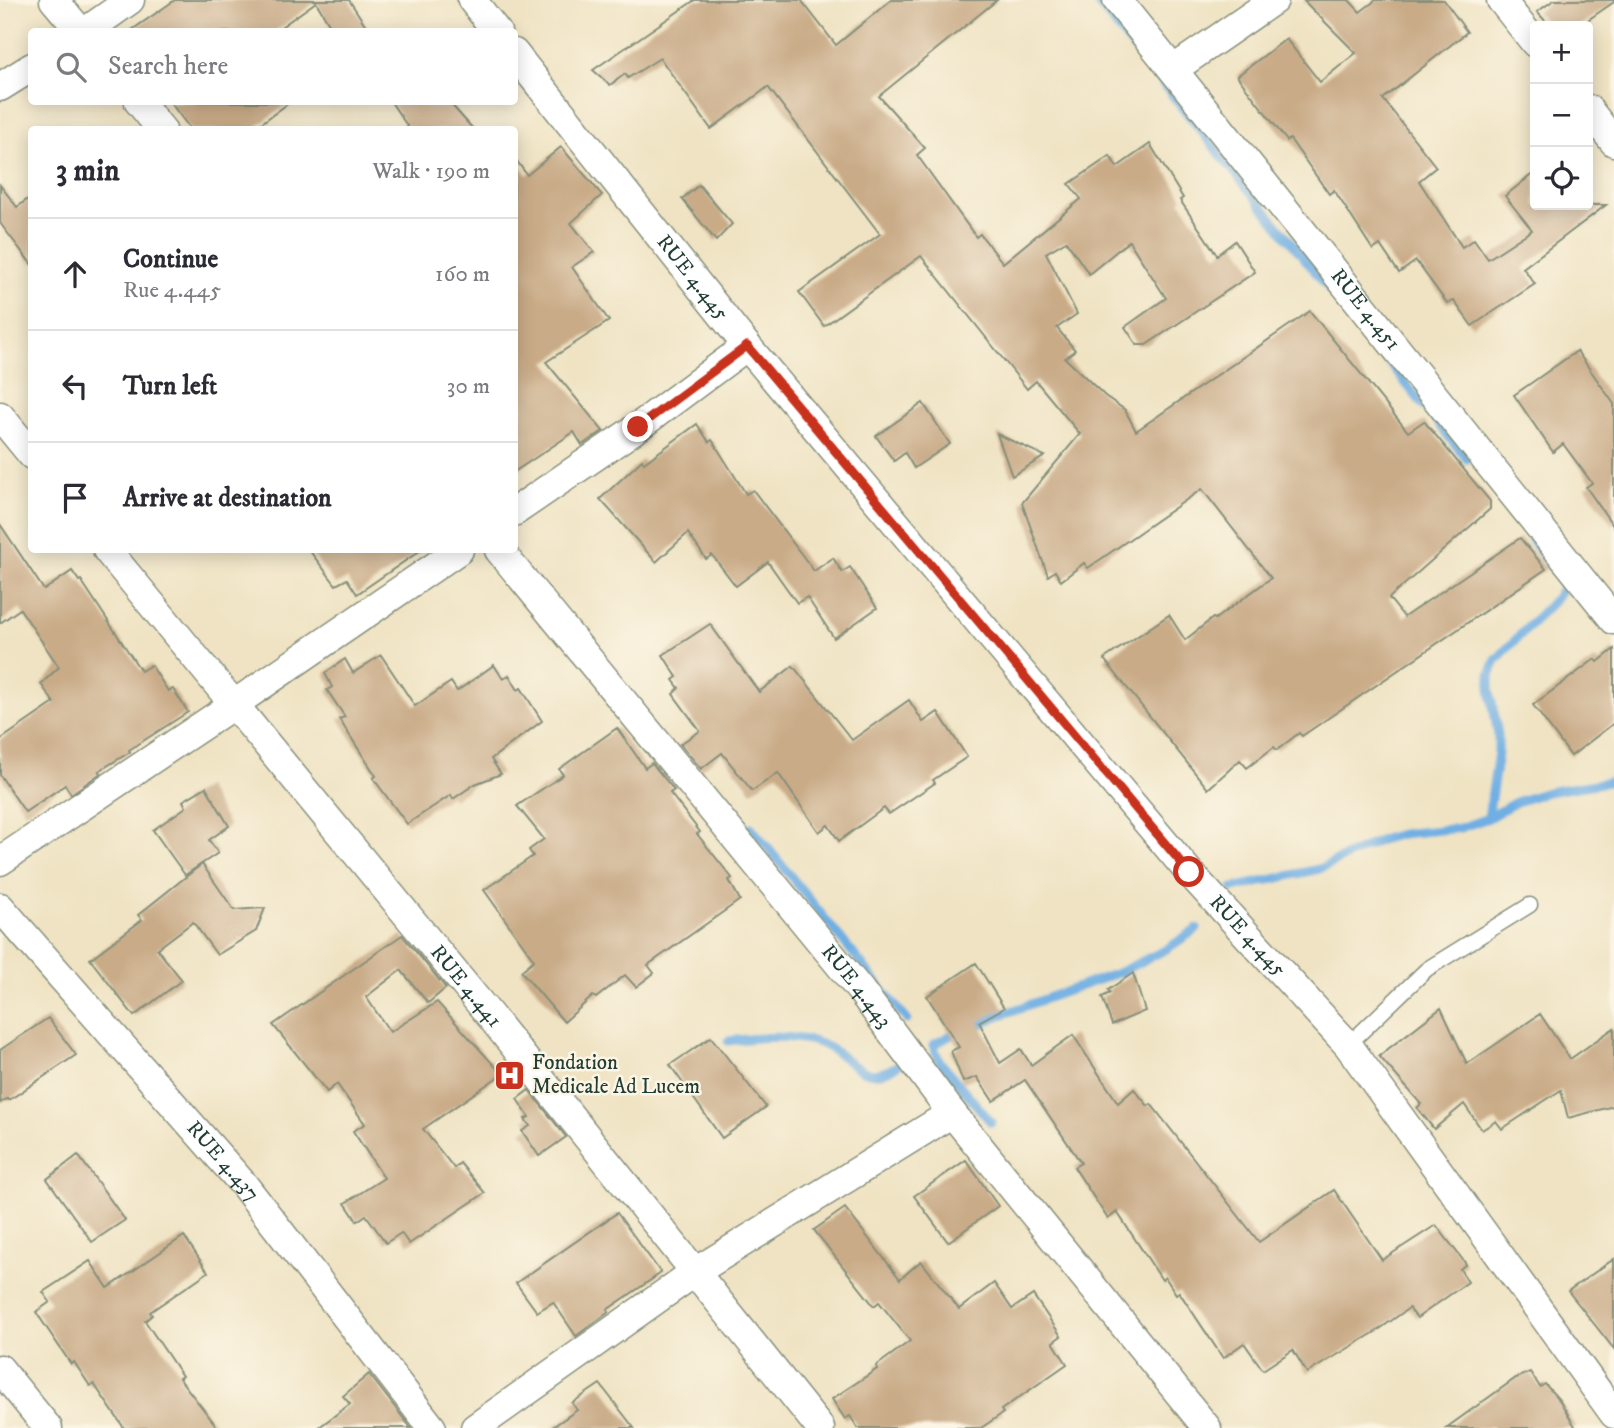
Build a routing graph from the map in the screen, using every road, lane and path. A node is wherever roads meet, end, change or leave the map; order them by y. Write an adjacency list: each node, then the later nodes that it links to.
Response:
1 (54, 0): 7 (street)
2 (130, 0): 8 (street)
3 (472, 0): 9 (street)
4 (1117, 0): 13 (street, RUE 4.451)
5 (1274, 0): 13 (street)
6 (1501, 0): 10 (street)
7 (79, 28)
8 (89, 28)
9 (494, 28)
10 (1530, 37)
11 (518, 58): 19 (street, RUE 4.445)
12 (28, 69): 14 (street)
13 (1174, 69): 26 (street, RUE 4.451)
14 (0, 87)
15 (141, 105): 17 (street)
16 (1593, 115): 18 (street)
17 (159, 126)
18 (1614, 142)
19 (747, 346): 22 (street); 31 (street, RUE 4.445)
20 (0, 416): 21 (street)
21 (28, 451)
22 (518, 509)
23 (109, 553): 27 (street, RUE 4.441)
24 (455, 553): 27 (street)
25 (501, 553): 32 (street, RUE 4.443)
26 (1614, 620)
27 (233, 705): 28 (street); 33 (street, RUE 4.441)
28 (0, 861)
29 (1530, 905): 31 (lane)
30 (0, 907): 37 (street, RUE 4.437)
31 (1348, 1045): 35 (street, RUE 4.445)
32 (952, 1113): 33 (street); 40 (street, RUE 4.443)
33 (695, 1272): 38 (street); 39 (street, RUE 4.441)
34 (0, 1369): 36 (street)
35 (1614, 1413)
36 (48, 1428)
37 (432, 1428)
38 (475, 1428)
39 (820, 1428)
40 (1207, 1428)

